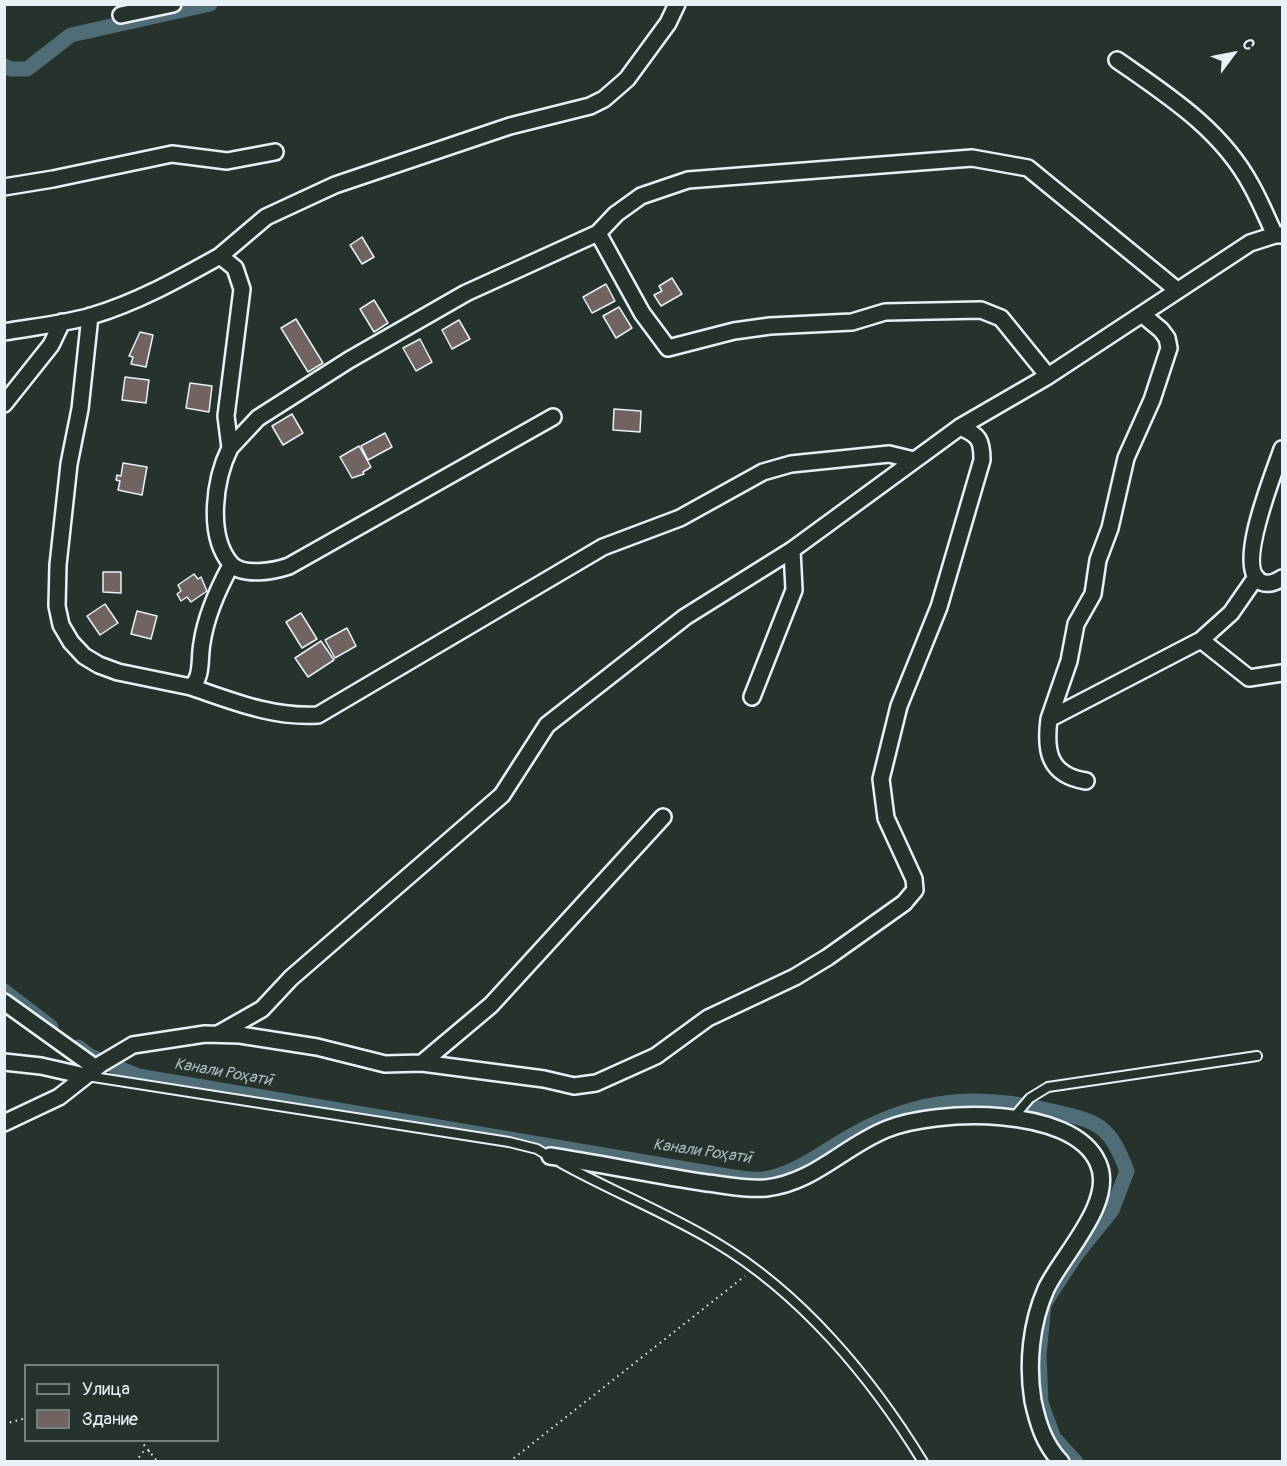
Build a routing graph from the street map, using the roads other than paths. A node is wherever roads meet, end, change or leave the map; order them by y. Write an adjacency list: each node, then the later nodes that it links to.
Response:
1 (173, 4): 3 (street)
2 (677, 4): 9 (street)
3 (121, 15)
4 (1117, 60): 8 (street)
5 (275, 152): 6 (street)
6 (4, 186)
7 (598, 233): 10 (street); 15 (street); 19 (street)
8 (1279, 235): 10 (street)
9 (220, 256): 12 (street); 19 (street)
10 (1177, 290): 11 (street)
11 (1143, 315): 15 (street); 30 (street)
12 (90, 316): 13 (street); 28 (street)
13 (62, 322): 14 (street); 16 (street)
14 (4, 332)
15 (1048, 376): 18 (street)
16 (4, 404)
17 (553, 417): 23 (street)
18 (960, 427): 21 (street); 37 (street)
19 (230, 448): 23 (street)
20 (1282, 449): 24 (street)
21 (914, 460): 22 (street); 28 (street)
22 (792, 550): 29 (street); 34 (street)
23 (231, 565): 28 (street)
24 (1256, 577): 25 (street); 26 (street)
25 (1282, 578)
26 (1202, 640): 27 (street); 30 (street)
27 (1282, 673)
28 (191, 687)
29 (752, 697)
30 (1049, 719): 31 (street)
31 (1086, 781)
32 (663, 817): 37 (street)
33 (4, 1002): 38 (street)
34 (218, 1034): 37 (street); 38 (street)
35 (1257, 1056): 39 (lane)
36 (4, 1062): 38 (street)
37 (422, 1063)
38 (98, 1066): 40 (street); 41 (lane)
39 (1016, 1113): 41 (street); 43 (street)
40 (4, 1123)
41 (550, 1156): 42 (lane)
42 (923, 1461)
43 (1061, 1461)

